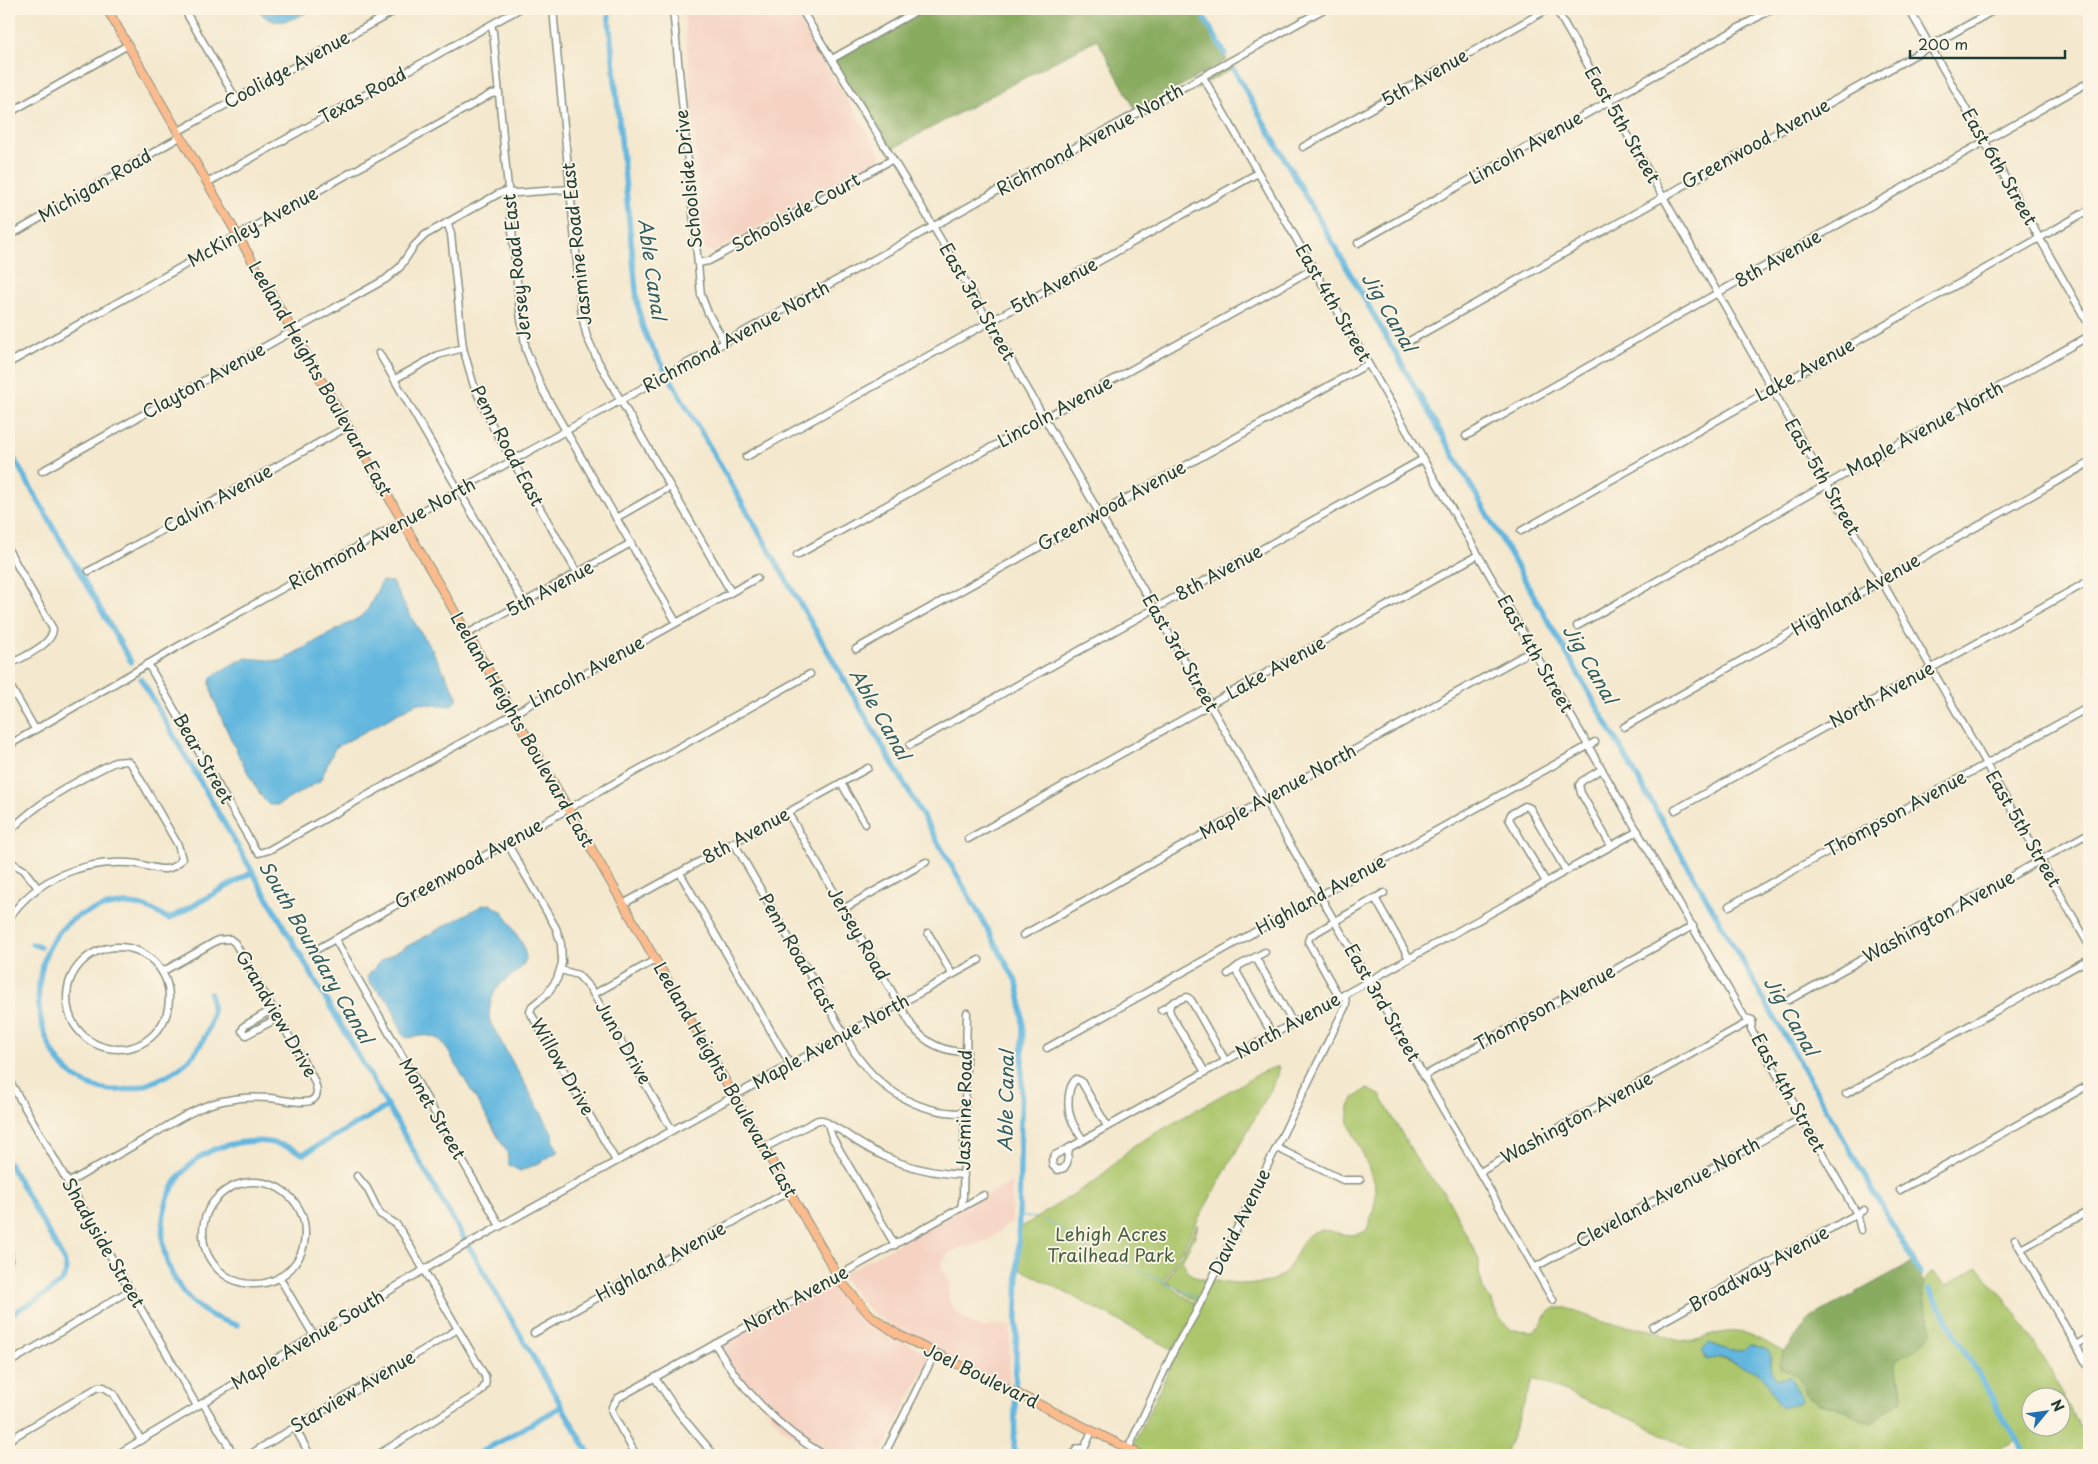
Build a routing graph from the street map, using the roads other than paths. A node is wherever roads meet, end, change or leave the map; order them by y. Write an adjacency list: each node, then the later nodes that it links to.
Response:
1 (107, 9): 16 (main road, Leeland Heights Boulevard East)
2 (184, 9): 22 (street)
3 (398, 9): 22 (street, Coolidge Avenue)
4 (519, 9): 15 (street, Texas Road)
5 (553, 9): 31 (street, Jasmine Road East)
6 (673, 9): 41 (street, Schoolside Drive)
7 (801, 9): 18 (street, East 3rd Street)
8 (920, 9): 18 (street)
9 (1324, 9): 19 (street, Richmond Avenue North)
10 (1548, 9): 27 (street, 5th Avenue)
11 (1556, 9): 23 (street, East 5th Street)
12 (1772, 9): 23 (street, Lincoln Avenue)
13 (1909, 9): 17 (street, East 6th Street)
14 (1996, 9): 17 (street, Greenwood Avenue)
15 (491, 25): 21 (street, Jersey Road East); 30 (street, Texas Road)
16 (128, 45): 24 (street); 25 (main road, Leeland Heights Boulevard East)
17 (1930, 46): 26 (street, East 6th Street); 33 (street, Greenwood Avenue)
18 (832, 59): 28 (street, East 3rd Street)
19 (1203, 77): 29 (street, East 4th Street); 36 (street, Richmond Avenue North)
20 (2089, 82): 26 (street, 8th Avenue)
21 (499, 93): 32 (street, Jersey Road East); 38 (street, McKinley Avenue)
22 (236, 99): 25 (street, Coolidge Avenue)
23 (1608, 101): 33 (street, East 5th Street); 40 (street, Lincoln Avenue)
24 (9, 113)
25 (179, 135): 30 (main road, Leeland Heights Boulevard East); 37 (street, Michigan Road)
26 (1985, 142): 39 (street, East 6th Street); 43 (street, 8th Avenue)
27 (1303, 147)
28 (892, 159): 36 (street, East 3rd Street); 41 (street, Schoolside Court)
29 (1258, 173): 42 (street, East 4th Street); 44 (street, 5th Avenue)
30 (207, 183): 38 (main road, Leeland Heights Boulevard East)
31 (570, 189): 32 (street, Clayton Avenue); 56 (street, Jasmine Road East)
32 (509, 194): 35 (street, Clayton Avenue); 59 (street, Jersey Road East)
33 (1662, 197): 43 (street, East 5th Street); 48 (street, Greenwood Avenue)
34 (2089, 210): 39 (street, Lake Avenue)
35 (448, 222): 46 (street, Clayton Avenue); 50 (street, Penn Road East)
36 (933, 227): 44 (street, East 3rd Street); 49 (street, Richmond Avenue North)
37 (9, 236)
38 (237, 236): 46 (main road, Leeland Heights Boulevard East); 52 (street, McKinley Avenue)
39 (2040, 238): 45 (street, East 6th Street); 55 (street, Lake Avenue)
40 (1358, 243)
41 (698, 263): 49 (street, Schoolside Drive)
42 (1313, 269): 53 (street, East 4th Street); 57 (street, Lincoln Avenue)
43 (1717, 293): 55 (street, East 5th Street); 60 (street, 8th Avenue)
44 (989, 322): 57 (street, East 3rd Street); 61 (street, 5th Avenue)
45 (2089, 325)
46 (292, 331): 58 (main road, Leeland Heights Boulevard East); 65 (street, Clayton Avenue)
47 (2089, 336): 66 (street, Maple Avenue North)
48 (1411, 340)
49 (725, 343): 56 (street, Richmond Avenue North)
50 (463, 348): 54 (street); 63 (street, Penn Road East)
51 (379, 352): 54 (street)
52 (9, 363)
53 (1368, 364): 62 (street, East 4th Street); 69 (street, Greenwood Avenue)
54 (394, 379): 68 (street)
55 (1772, 389): 66 (street, East 5th Street); 72 (street, Lake Avenue)
56 (620, 401): 59 (street, Richmond Avenue North); 67 (street, Jasmine Road East)
57 (1044, 418): 69 (street, East 3rd Street); 75 (street, Lincoln Avenue)
58 (347, 427): 71 (main road, Leeland Heights Boulevard East); 77 (street, Calvin Avenue)
59 (567, 431): 63 (street, Richmond Avenue North); 70 (street, Jersey Road East)
60 (1466, 436)
61 (746, 457)
62 (1423, 460): 76 (street, East 4th Street); 84 (street, 8th Avenue)
63 (513, 461): 68 (street, Richmond Avenue North); 78 (street, Penn Road East)
64 (2089, 463): 80 (street, Highland Avenue)
65 (42, 471)
66 (1827, 485): 80 (street, East 5th Street); 86 (street, Maple Avenue North)
67 (670, 487): 70 (street); 82 (street, Jasmine Road East)
68 (459, 491): 71 (street, Richmond Avenue North); 83 (street)
69 (1100, 513): 84 (street, East 3rd Street); 88 (street, Greenwood Avenue)
70 (616, 518): 73 (street, Jersey Road East)
71 (402, 522): 87 (main road, Leeland Heights Boulevard East); 90 (street, Richmond Avenue North)
72 (1521, 531)
73 (631, 543): 78 (street, 5th Avenue); 85 (street, Jersey Road East)
74 (9, 551): 91 (street)
75 (798, 555)
76 (1478, 555): 89 (street, East 4th Street); 95 (street, Lake Avenue)
77 (89, 571)
78 (578, 574): 83 (street, 5th Avenue)
79 (757, 578): 82 (street, Lincoln Avenue)
80 (1881, 581): 92 (street, East 5th Street); 98 (street, Highland Avenue)
81 (2089, 581): 92 (street, North Avenue)
82 (731, 592): 85 (street, Lincoln Avenue)
83 (524, 603): 87 (street, 5th Avenue)
84 (1155, 609): 95 (street, East 3rd Street); 102 (street, 8th Avenue)
85 (676, 622): 97 (street, Lincoln Avenue)
86 (1577, 626)
87 (467, 634): 97 (main road, Leeland Heights Boulevard East)
88 (856, 649)
89 (1534, 650): 101 (street, East 4th Street); 107 (street, Maple Avenue North)
90 (148, 664): 99 (street, Richmond Avenue North); 119 (street, Bear Street)
91 (9, 665)
92 (1931, 668): 103 (street, East 5th Street); 109 (street, North Avenue)
93 (810, 674): 108 (street, Greenwood Avenue)
94 (9, 684): 99 (street)
95 (1210, 704): 107 (street, East 3rd Street); 115 (street, Lake Avenue)
96 (2089, 707): 103 (street, Thompson Avenue)
97 (513, 714): 108 (main road, Leeland Heights Boulevard East); 119 (street, Lincoln Avenue)
98 (1624, 727)
99 (35, 729): 100 (street, Richmond Avenue North)
100 (9, 744)
101 (1592, 744): 105 (street, East 4th Street); 128 (street, Highland Avenue)
102 (910, 745)
103 (1986, 764): 120 (street, East 5th Street); 131 (street, Thompson Avenue)
104 (868, 768): 106 (street, 8th Avenue)
105 (1602, 769): 112 (street, East 4th Street); 118 (street)
106 (842, 783): 110 (street, 8th Avenue); 111 (street)
107 (1265, 800): 128 (street, East 3rd Street); 137 (street, Maple Avenue North)
108 (568, 809): 116 (street, Greenwood Avenue); 130 (main road, Leeland Heights Boulevard East)
109 (1675, 810)
110 (788, 813): 117 (street, 8th Avenue); 132 (street, Jersey Road)
111 (865, 824)
112 (1638, 831): 118 (street, North Avenue); 135 (street, East 4th Street)
113 (9, 832): 126 (street)
114 (2089, 834): 120 (street, Washington Avenue)
115 (968, 839)
116 (507, 843): 138 (street, Greenwood Avenue); 148 (street)
117 (734, 843): 124 (street, 8th Avenue); 164 (street, Penn Road East)
118 (1611, 846): 123 (street, North Avenue)
119 (259, 852)
120 (2041, 860): 139 (street, East 5th Street); 155 (street, Washington Avenue)
121 (9, 861): 126 (street)
122 (926, 862): 132 (street)
123 (1566, 871): 125 (street, North Avenue); 125 (street)
124 (680, 873): 130 (street, 8th Avenue); 169 (street)
125 (1546, 882): 142 (street, North Avenue)
126 (38, 888): 133 (street)
127 (1384, 893): 129 (street)
128 (1320, 895): 134 (street, East 3rd Street); 166 (street, Highland Avenue)
129 (1374, 898): 134 (street); 142 (street)
130 (623, 904): 145 (main road, Leeland Heights Boulevard East)
131 (1729, 906)
132 (843, 909): 156 (street, Jersey Road)
133 (9, 918)
134 (1335, 921): 152 (street, East 3rd Street); 154 (street)
135 (1693, 926): 162 (street, East 4th Street); 171 (street, Thompson Avenue)
136 (928, 933): 150 (street)
137 (1023, 935)
138 (335, 939): 140 (street, Greenwood Avenue); 198 (street, Monet Street)
139 (2089, 945)
140 (312, 952)
141 (1265, 952): 143 (street)
142 (1409, 958): 152 (street, North Avenue)
143 (1254, 959): 147 (street); 163 (street)
144 (2089, 959): 174 (street)
145 (655, 960): 153 (street); 175 (main road, Leeland Heights Boulevard East)
146 (979, 960): 150 (street, Maple Avenue North)
147 (1238, 968): 151 (street); 165 (street)
148 (561, 970): 153 (street, Juno Drive); 185 (street, Willow Drive)
149 (162, 972): 149 (street); 158 (street, Grandview Drive)
150 (952, 974): 156 (street, Maple Avenue North)
151 (1228, 974)
152 (1369, 980): 154 (street, North Avenue); 171 (street, East 3rd Street)
153 (594, 994): 180 (street, Juno Drive)
154 (1342, 995): 163 (street, North Avenue); 184 (street, David Avenue)
155 (1789, 1000)
156 (898, 1004): 164 (street, Maple Avenue North); 167 (street, Jersey Road)
157 (1171, 1004): 159 (street); 168 (street); 170 (street)
158 (273, 1009): 161 (street, Grandview Drive); 161 (street)
159 (1161, 1010)
160 (967, 1013): 167 (street, Jasmine Road)
161 (278, 1018): 190 (street, Grandview Drive)
162 (1752, 1020): 177 (street, East 4th Street); 186 (street, Washington Avenue)
163 (1293, 1023): 165 (street, North Avenue)
164 (844, 1034): 169 (street, Maple Avenue North); 176 (street, Penn Road East)
165 (1272, 1034): 168 (street, North Avenue)
166 (1047, 1048)
167 (966, 1052): 176 (street, Jasmine Road)
168 (1226, 1060): 170 (street, North Avenue)
169 (790, 1064): 175 (street, Maple Avenue North)
170 (1205, 1072): 179 (street, North Avenue)
171 (1424, 1076): 186 (street, East 3rd Street)
172 (9, 1080): 190 (street, Shadyside Street)
173 (2089, 1086): 191 (street)
174 (1846, 1094)
175 (734, 1096): 180 (street, Maple Avenue North); 182 (main road, Leeland Heights Boulevard East)
176 (965, 1113): 187 (street, Jasmine Road)
177 (1802, 1118): 197 (street, East 4th Street); 205 (street, Cleveland Avenue North)
178 (828, 1123): 182 (street); 187 (street); 201 (street)
179 (1107, 1126): 181 (street, North Avenue); 181 (street)
180 (672, 1130): 185 (street, Maple Avenue North)
181 (1083, 1140): 183 (street, North Avenue)
182 (764, 1148): 192 (main road, Leeland Heights Boulevard East)
183 (1069, 1148)
184 (1277, 1148): 189 (street); 227 (street, David Avenue)
185 (616, 1161): 198 (street, Maple Avenue North)
186 (1480, 1172): 205 (street, East 3rd Street)
187 (964, 1175): 194 (street, Jasmine Road)
188 (357, 1176): 206 (street)
189 (1360, 1180)
190 (68, 1183): 209 (street, Shadyside Street)
191 (1900, 1190)
192 (789, 1191): 207 (main road, Leeland Heights Boulevard East); 213 (street, Highland Avenue)
193 (984, 1195): 194 (street, North Avenue)
194 (961, 1208): 201 (street, North Avenue)
195 (1864, 1210): 197 (street, Broadway Avenue)
196 (2089, 1212): 202 (street)
197 (1857, 1214): 199 (street, East 4th Street); 211 (street, Broadway Avenue)
198 (500, 1226): 206 (street, Maple Avenue South)
199 (1861, 1230)
200 (2015, 1239): 202 (street)
201 (895, 1245): 207 (street, North Avenue)
202 (2021, 1249): 217 (street)
203 (9, 1252): 204 (street)
204 (9, 1260)
205 (1534, 1268): 210 (street, East 3rd Street)
206 (424, 1270): 212 (street); 214 (street, Maple Avenue South)
207 (838, 1276): 216 (street, North Avenue); 218 (main road, Joel Boulevard)
208 (280, 1277): 208 (street); 214 (street)
209 (130, 1290): 219 (street); 222 (street, Shadyside Street)
210 (1553, 1300)
211 (1653, 1328)
212 (458, 1329): 223 (street, Starview Avenue); 233 (street)
213 (534, 1333)
214 (314, 1336): 222 (street, Maple Avenue South)
215 (2089, 1337): 217 (street)
216 (715, 1344): 221 (street, North Avenue); 236 (street)
217 (2076, 1345): 220 (street)
218 (935, 1353): 224 (main road, Joel Boulevard); 237 (street)
219 (9, 1363)
220 (2089, 1368)
221 (655, 1378): 234 (street, North Avenue); 235 (street)
222 (200, 1404): 226 (street, Maple Avenue South); 230 (street, Shadyside Street)
223 (295, 1428): 231 (street, Starview Avenue); 232 (street)
224 (1092, 1431): 227 (main road, Joel Boulevard); 228 (street)
225 (9, 1440): 226 (street)
226 (141, 1440): 229 (street, Maple Avenue South)
227 (1128, 1449): 239 (main road, Joel Boulevard)
228 (1086, 1452): 238 (street)
229 (116, 1455)
230 (234, 1455)
231 (249, 1455)
232 (310, 1455)
233 (377, 1455)
234 (636, 1455)
235 (714, 1455)
236 (824, 1455)
237 (884, 1455)
238 (1073, 1455)
239 (1141, 1455)

